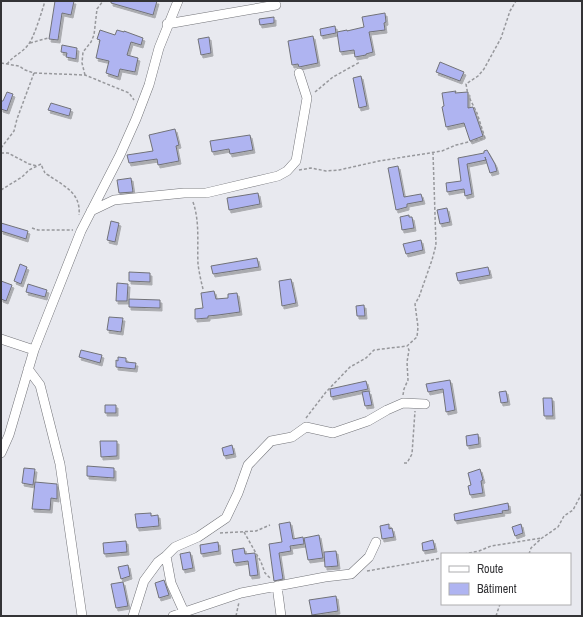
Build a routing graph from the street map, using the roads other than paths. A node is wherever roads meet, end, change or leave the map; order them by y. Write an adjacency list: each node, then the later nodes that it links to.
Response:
1 (178, 1): 3 (street)
2 (276, 5): 3 (street)
3 (167, 24): 5 (street)
4 (299, 73): 5 (street)
5 (91, 211): 7 (street)
6 (1, 339): 7 (street)
7 (34, 350): 8 (street)
8 (28, 369): 10 (street); 15 (street)
9 (420, 404): 12 (street)
10 (1, 453)
11 (376, 542): 13 (street)
12 (166, 556): 14 (street); 16 (street)
13 (278, 586): 14 (street); 18 (street)
14 (184, 612): 17 (street)
15 (82, 616)
16 (132, 616)
17 (173, 616)
18 (281, 616)

